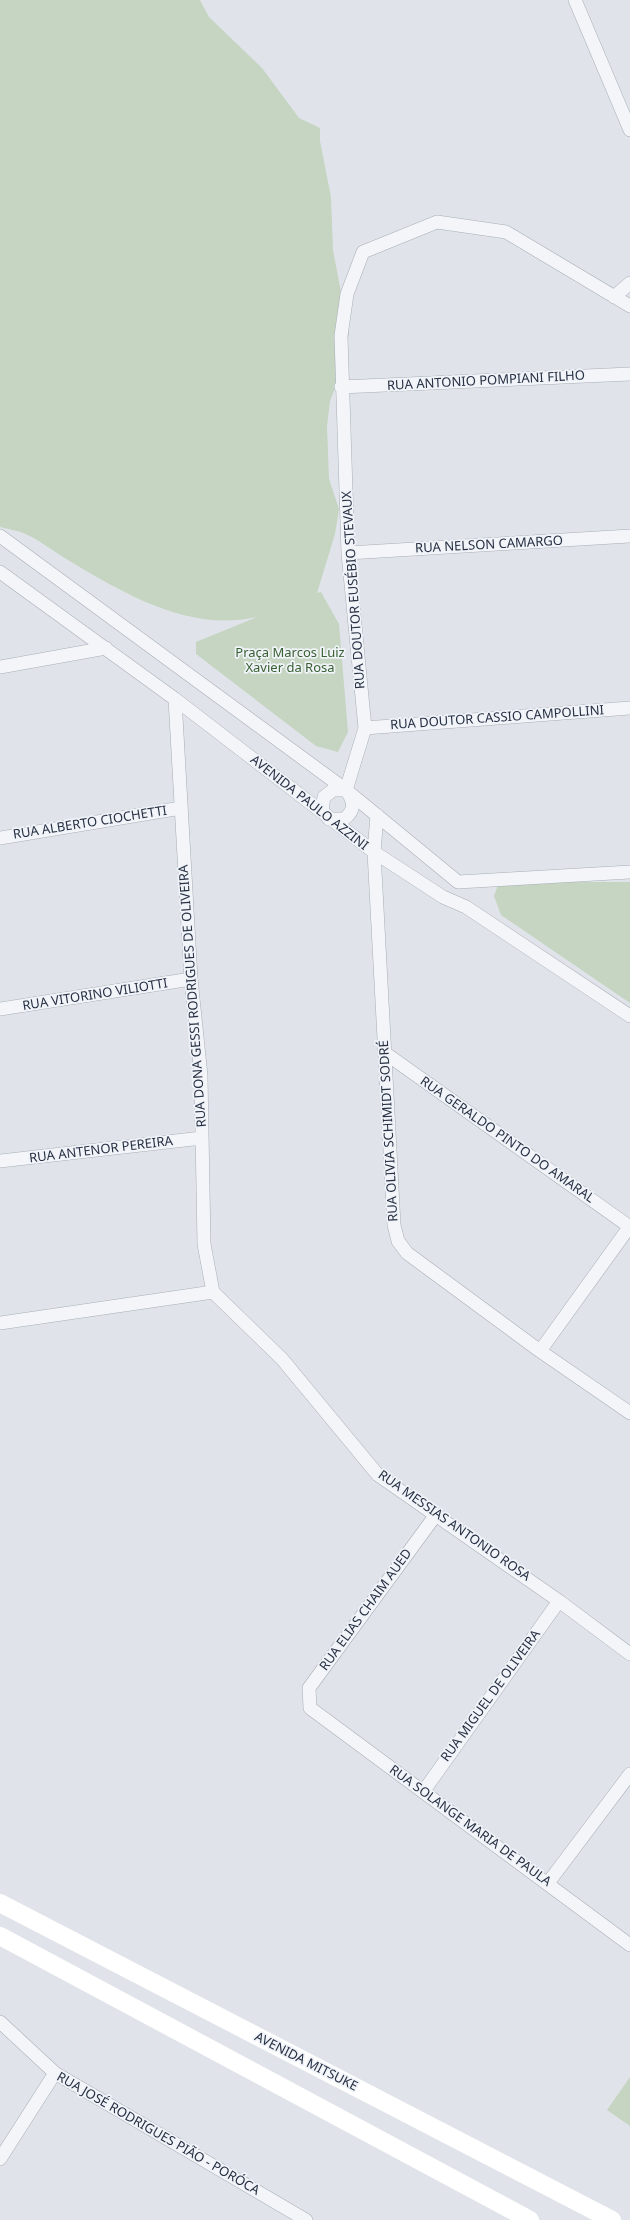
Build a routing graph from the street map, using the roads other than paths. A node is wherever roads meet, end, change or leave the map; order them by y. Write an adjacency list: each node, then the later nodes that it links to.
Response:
1 (575, 0): 2 (street)
2 (630, 130)
3 (630, 283): 4 (street)
4 (614, 297): 5 (street, RUA DOUTOR EUSÉBIO STEVAUX); 7 (street, RUA DOUTOR EUSÉBIO STEVAUX)
5 (630, 306)
6 (630, 374): 7 (street, RUA ANTONIO POMPIANI FILHO)
7 (341, 387): 10 (street, RUA DOUTOR EUSÉBIO STEVAUX)
8 (0, 536): 17 (street)
9 (630, 536): 10 (street, RUA NELSON CAMARGO)
10 (348, 553): 16 (street, RUA DOUTOR EUSÉBIO STEVAUX)
11 (0, 572): 12 (street, AVENIDA PAULO AZZINI)
12 (106, 648): 13 (street); 14 (street, AVENIDA PAULO AZZINI)
13 (0, 667)
14 (175, 699): 18 (street, RUA DONA GESSI RODRIGUES DE OLIVEIRA); 20 (street, AVENIDA PAULO AZZINI)
15 (630, 708): 16 (street, RUA DOUTOR CASSIO CAMPOLLINI)
16 (365, 728): 17 (street, RUA DOUTOR EUSÉBIO STEVAUX)
17 (346, 790): 19 (street); 20 (street); 20 (street)
18 (181, 808): 21 (street, RUA ALBERTO CIOCHETTI); 27 (street, RUA DONA GESSI RODRIGUES DE OLIVEIRA)
19 (377, 815): 22 (street, RUA OLIVIA SCHIMIDT SODRÉ); 24 (street)
20 (328, 819): 22 (street, AVENIDA PAULO AZZINI)
21 (0, 838)
22 (374, 852): 25 (street, AVENIDA PAULO AZZINI); 30 (street, RUA OLIVIA SCHIMIDT SODRÉ)
23 (630, 872): 24 (street)
24 (458, 882): 25 (street); 26 (street)
25 (443, 897): 26 (street, AVENIDA PAULO AZZINI)
26 (466, 906): 29 (street, AVENIDA PAULO AZZINI)
27 (191, 980): 28 (street, RUA VITORINO VILIOTTI); 31 (street, RUA DONA GESSI RODRIGUES DE OLIVEIRA)
28 (0, 1010)
29 (630, 1016)
30 (385, 1053): 33 (street, RUA GERALDO PINTO DO AMARAL); 36 (street, RUA OLIVIA SCHIMIDT SODRÉ)
31 (202, 1138): 32 (street, RUA ANTENOR PEREIRA); 34 (street, RUA DONA GESSI RODRIGUES DE OLIVEIRA)
32 (0, 1161)
33 (630, 1226): 36 (street)
34 (214, 1292): 35 (street); 38 (street, RUA MESSIAS ANTONIO ROSA)
35 (0, 1323)
36 (540, 1351): 37 (street, RUA OLIVIA SCHIMIDT SODRÉ)
37 (630, 1413)
38 (435, 1516): 39 (street, RUA MESSIAS ANTONIO ROSA); 41 (street, RUA ELIAS CHAIM AUED)
39 (559, 1601): 40 (street, RUA MESSIAS ANTONIO ROSA); 43 (street, RUA MIGUEL DE OLIVEIRA)
40 (630, 1654)
41 (310, 1708): 43 (street, RUA SOLANGE MARIA DE PAULA)
42 (630, 1774): 44 (street)
43 (423, 1792): 44 (street, RUA SOLANGE MARIA DE PAULA)
44 (548, 1883): 47 (street, RUA SOLANGE MARIA DE PAULA)
45 (0, 1903): 53 (main road, AVENIDA MITSUKE)
46 (0, 1936): 52 (main road)
47 (630, 1945)
48 (0, 2022): 49 (street, RUA JOSÉ RODRIGUES PIÃO - PORÓCA)
49 (54, 2074): 50 (street); 51 (street, RUA JOSÉ RODRIGUES PIÃO - PORÓCA)
50 (0, 2159)
51 (306, 2220)
52 (530, 2220)
53 (612, 2220)

